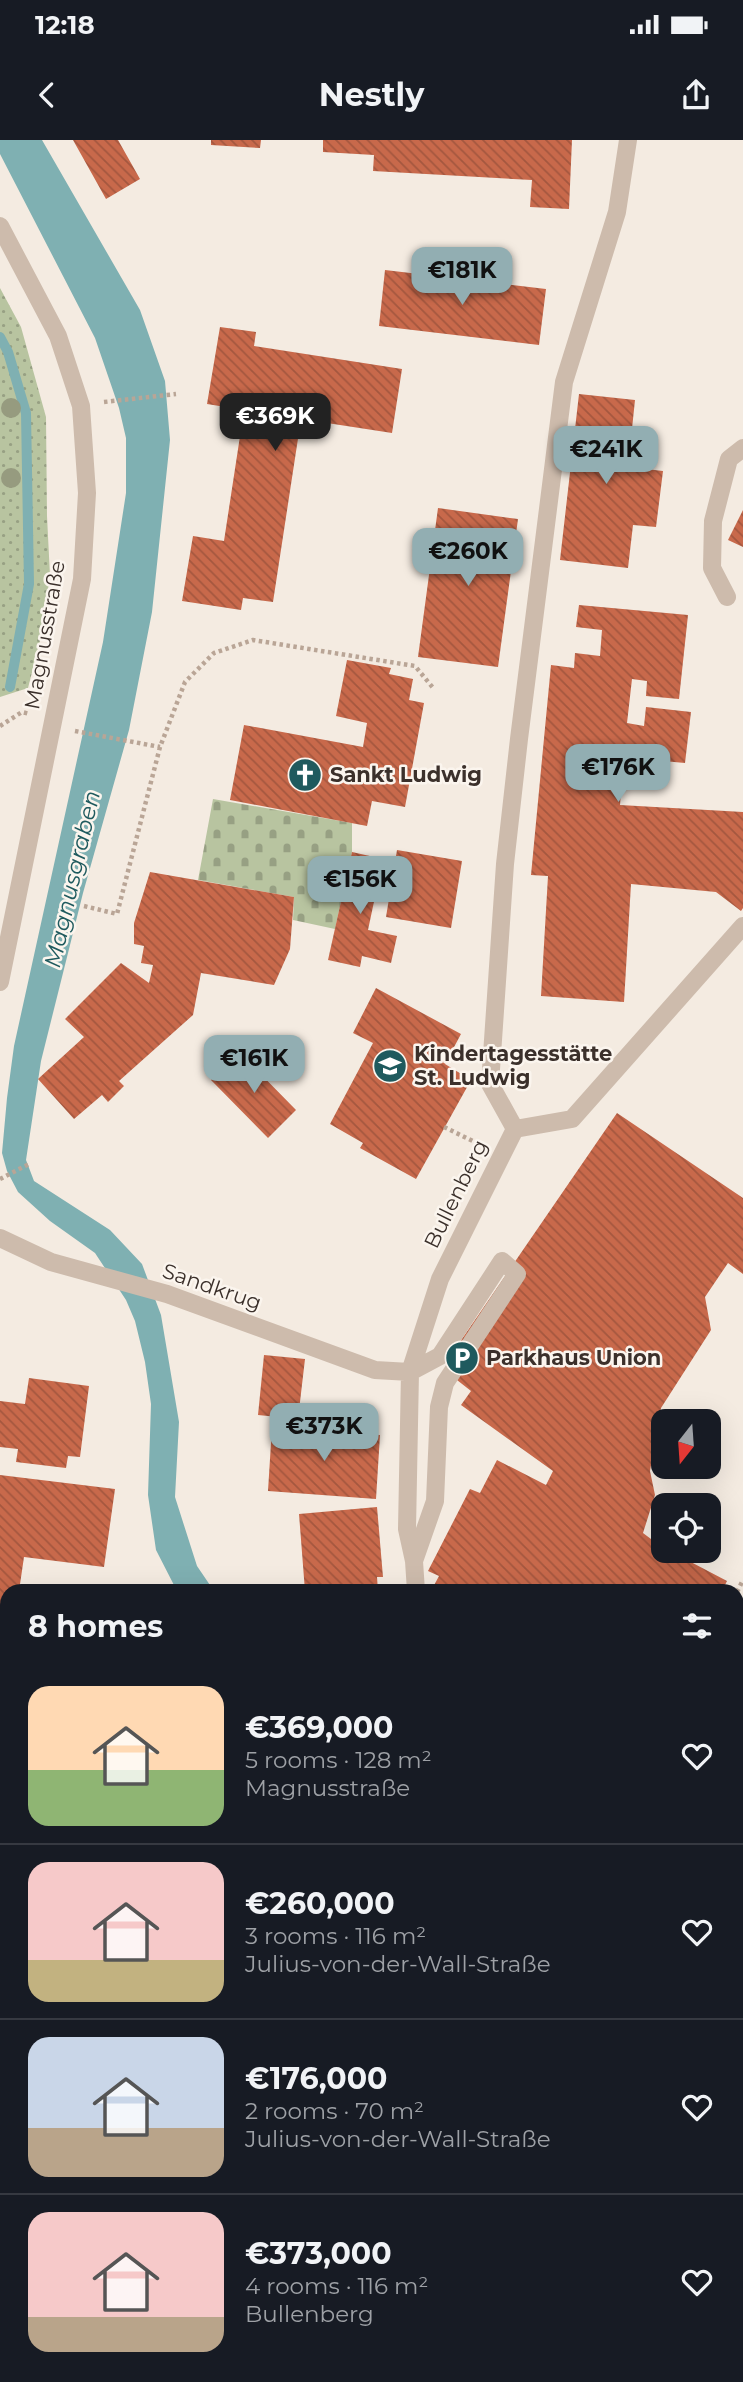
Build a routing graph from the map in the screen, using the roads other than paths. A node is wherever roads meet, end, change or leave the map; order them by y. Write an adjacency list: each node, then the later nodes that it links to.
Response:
1 (628, 140): 7 (street)
2 (0, 226): 6 (street, Magnusstraße)
3 (743, 449): 4 (street)
4 (727, 597)
5 (743, 926): 7 (street, Bullenberg)
6 (0, 982)
7 (515, 1129): 9 (street, Bullenberg)
8 (0, 1238): 9 (street, Sandkrug)
9 (410, 1371): 10 (street, Bullenberg); 10 (street)
10 (414, 1561): 11 (street, Bullenberg)
11 (416, 1584)

